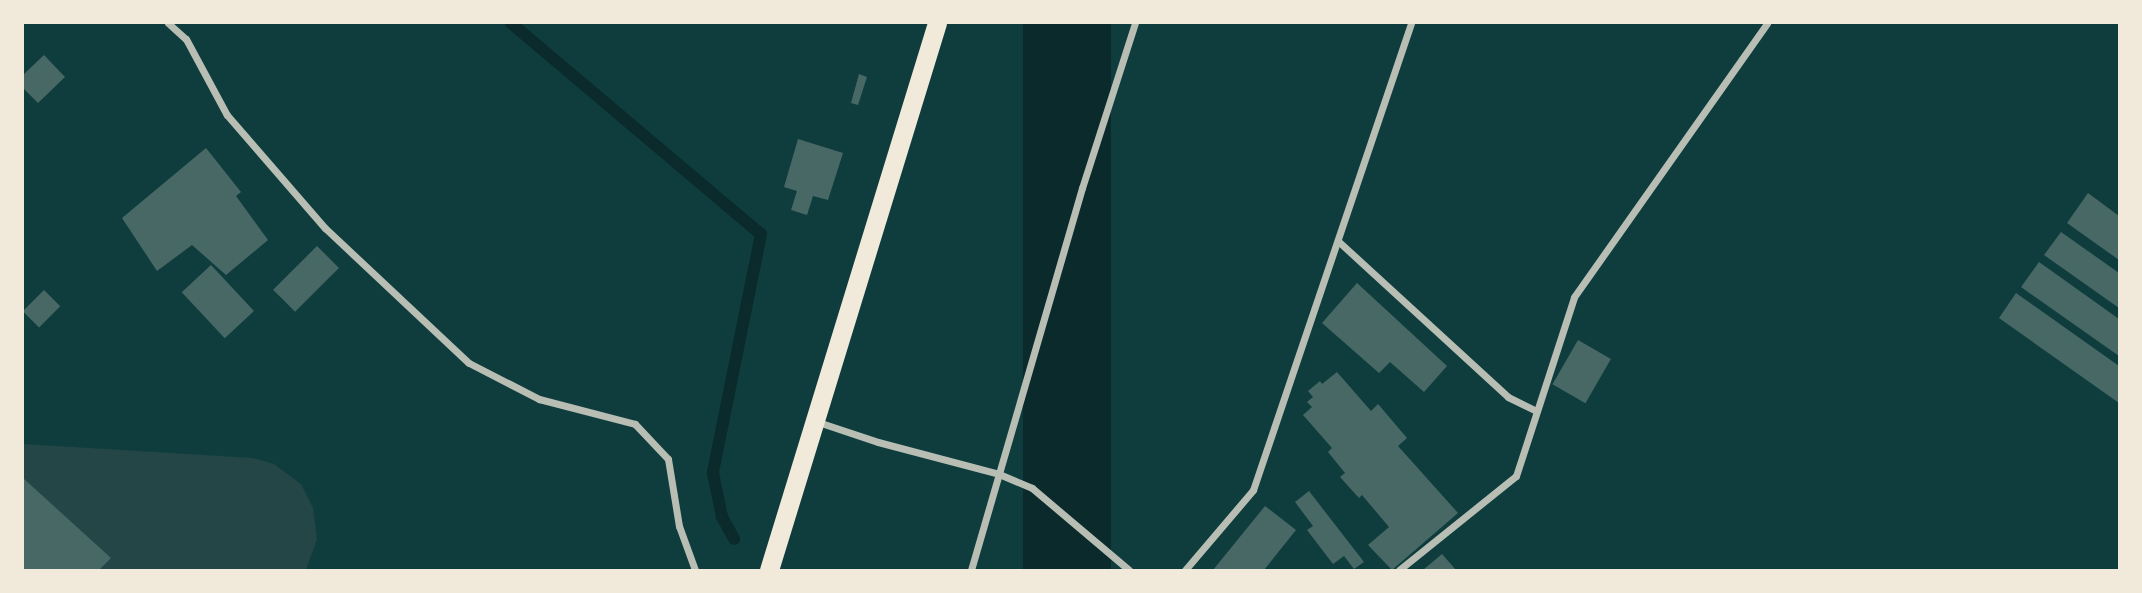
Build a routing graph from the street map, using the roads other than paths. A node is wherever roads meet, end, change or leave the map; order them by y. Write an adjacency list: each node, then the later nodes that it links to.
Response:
1 (168, 23): 10 (street)
2 (937, 23): 8 (highway)
3 (1135, 23): 9 (street)
4 (1411, 23): 6 (street)
5 (1767, 23): 7 (street)
6 (1338, 242): 7 (street); 14 (street)
7 (1537, 411): 15 (street)
8 (815, 420): 9 (street); 11 (highway)
9 (999, 474): 12 (street); 13 (street)
10 (695, 570)
11 (769, 570)
12 (971, 570)
13 (1129, 570)
14 (1185, 570)
15 (1399, 570)

